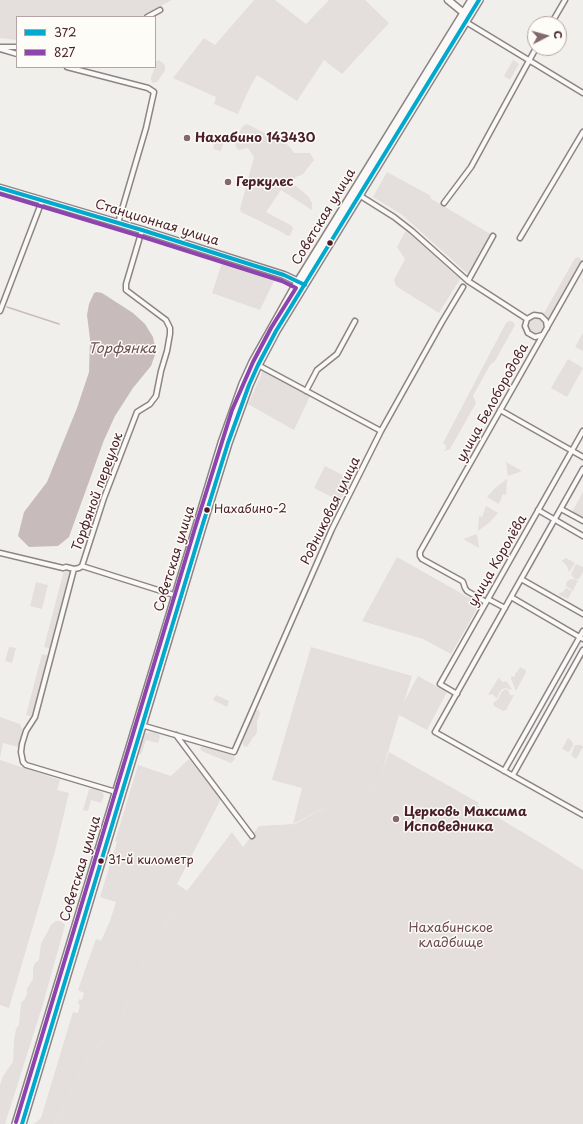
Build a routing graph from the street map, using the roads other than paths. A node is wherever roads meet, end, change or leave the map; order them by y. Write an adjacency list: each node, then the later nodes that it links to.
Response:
1 (448, 0): 5 (main road)
2 (476, 0): 5 (main road, Советская улица); 8 (main road, Советская улица)
3 (565, 0): 7 (street)
4 (160, 10): 6 (street)
5 (465, 14): 18 (main road, Советская улица)
6 (149, 16)
7 (555, 16)
8 (466, 22): 13 (street); 18 (main road, Советская улица)
9 (16, 47): 10 (street)
10 (0, 48): 11 (street)
11 (16, 54)
12 (531, 56): 13 (street)
13 (528, 60): 15 (street); 20 (street)
14 (71, 68): 21 (street)
15 (583, 93)
16 (583, 132): 24 (street)
17 (0, 188): 19 (main road, Станционная улица)
18 (357, 193): 26 (street); 27 (main road, Советская улица)
19 (42, 201): 21 (main road, Станционная улица); 29 (street)
20 (444, 203)
21 (118, 223): 22 (main road, Станционная улица)
22 (142, 230): 27 (main road, Станционная улица); 49 (street, Торфяной переулок)
23 (493, 236): 26 (street)
24 (520, 238)
25 (583, 264): 33 (street, улица Белобородова)
26 (468, 280): 31 (street)
27 (302, 284): 35 (main road, Советская улица); 52 (main road, Советская улица)
28 (463, 287): 38 (street, Родниковая улица)
29 (2, 298): 30 (street)
30 (0, 312)
31 (527, 319): 33 (street); 34 (street)
32 (355, 320): 36 (street)
33 (547, 328): 34 (street, улица Белобородова)
34 (544, 334): 37 (street, улица Белобородова)
35 (258, 364): 36 (street); 52 (main road, Советская улица)
36 (306, 391): 38 (street)
37 (500, 410): 40 (street); 54 (street, улица Белобородова)
38 (381, 431): 62 (street, Родниковая улица)
39 (583, 431): 40 (street, улица Королёва)
40 (572, 451): 41 (street); 44 (street, улица Королёва)
41 (583, 457)
42 (583, 469): 43 (street)
43 (561, 509): 45 (street); 46 (street)
44 (538, 510): 45 (street); 54 (street, улица Королёва)
45 (555, 520): 47 (street); 51 (street)
46 (583, 521)
47 (583, 536)
48 (0, 553): 50 (street)
49 (82, 566): 50 (street, Торфяной переулок); 52 (street)
50 (74, 569): 65 (street, Торфяной переулок)
51 (521, 579): 53 (street); 56 (street)
52 (179, 596): 61 (main road, Советская улица)
53 (511, 598): 55 (street); 58 (street)
54 (487, 601): 55 (street); 60 (street, улица Королёва)
55 (505, 608): 60 (street)
56 (583, 614)
57 (583, 631): 58 (street)
58 (581, 638): 63 (street)
59 (583, 650): 64 (street)
60 (457, 694): 63 (street)
61 (140, 725): 62 (street); 65 (main road, Советская улица); 69 (main road, Советская улица)
62 (176, 735): 67 (street)
63 (504, 770): 64 (street)
64 (513, 775): 66 (street)
65 (116, 792): 68 (main road, Советская улица)
66 (583, 815)
67 (252, 836)
68 (16, 1124)
69 (22, 1124)

